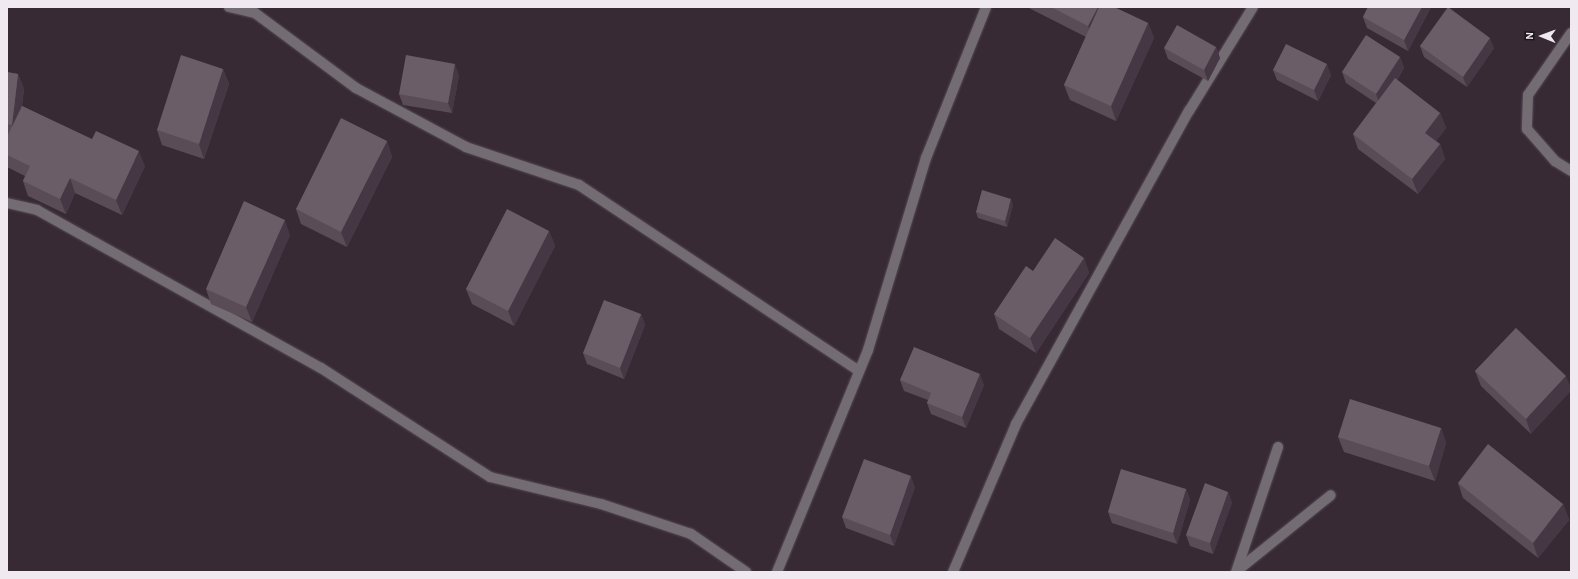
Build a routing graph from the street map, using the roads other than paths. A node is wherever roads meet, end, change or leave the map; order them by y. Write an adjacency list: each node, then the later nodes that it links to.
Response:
1 (229, 7): 7 (street)
2 (986, 7): 7 (street)
3 (1253, 7): 13 (street)
4 (1571, 33): 5 (street)
5 (1571, 171)
6 (7, 203): 11 (street)
7 (859, 372): 12 (street)
8 (1278, 447): 10 (street)
9 (1331, 495): 10 (street)
10 (1237, 571)
11 (746, 572)
12 (777, 572)
13 (953, 572)

